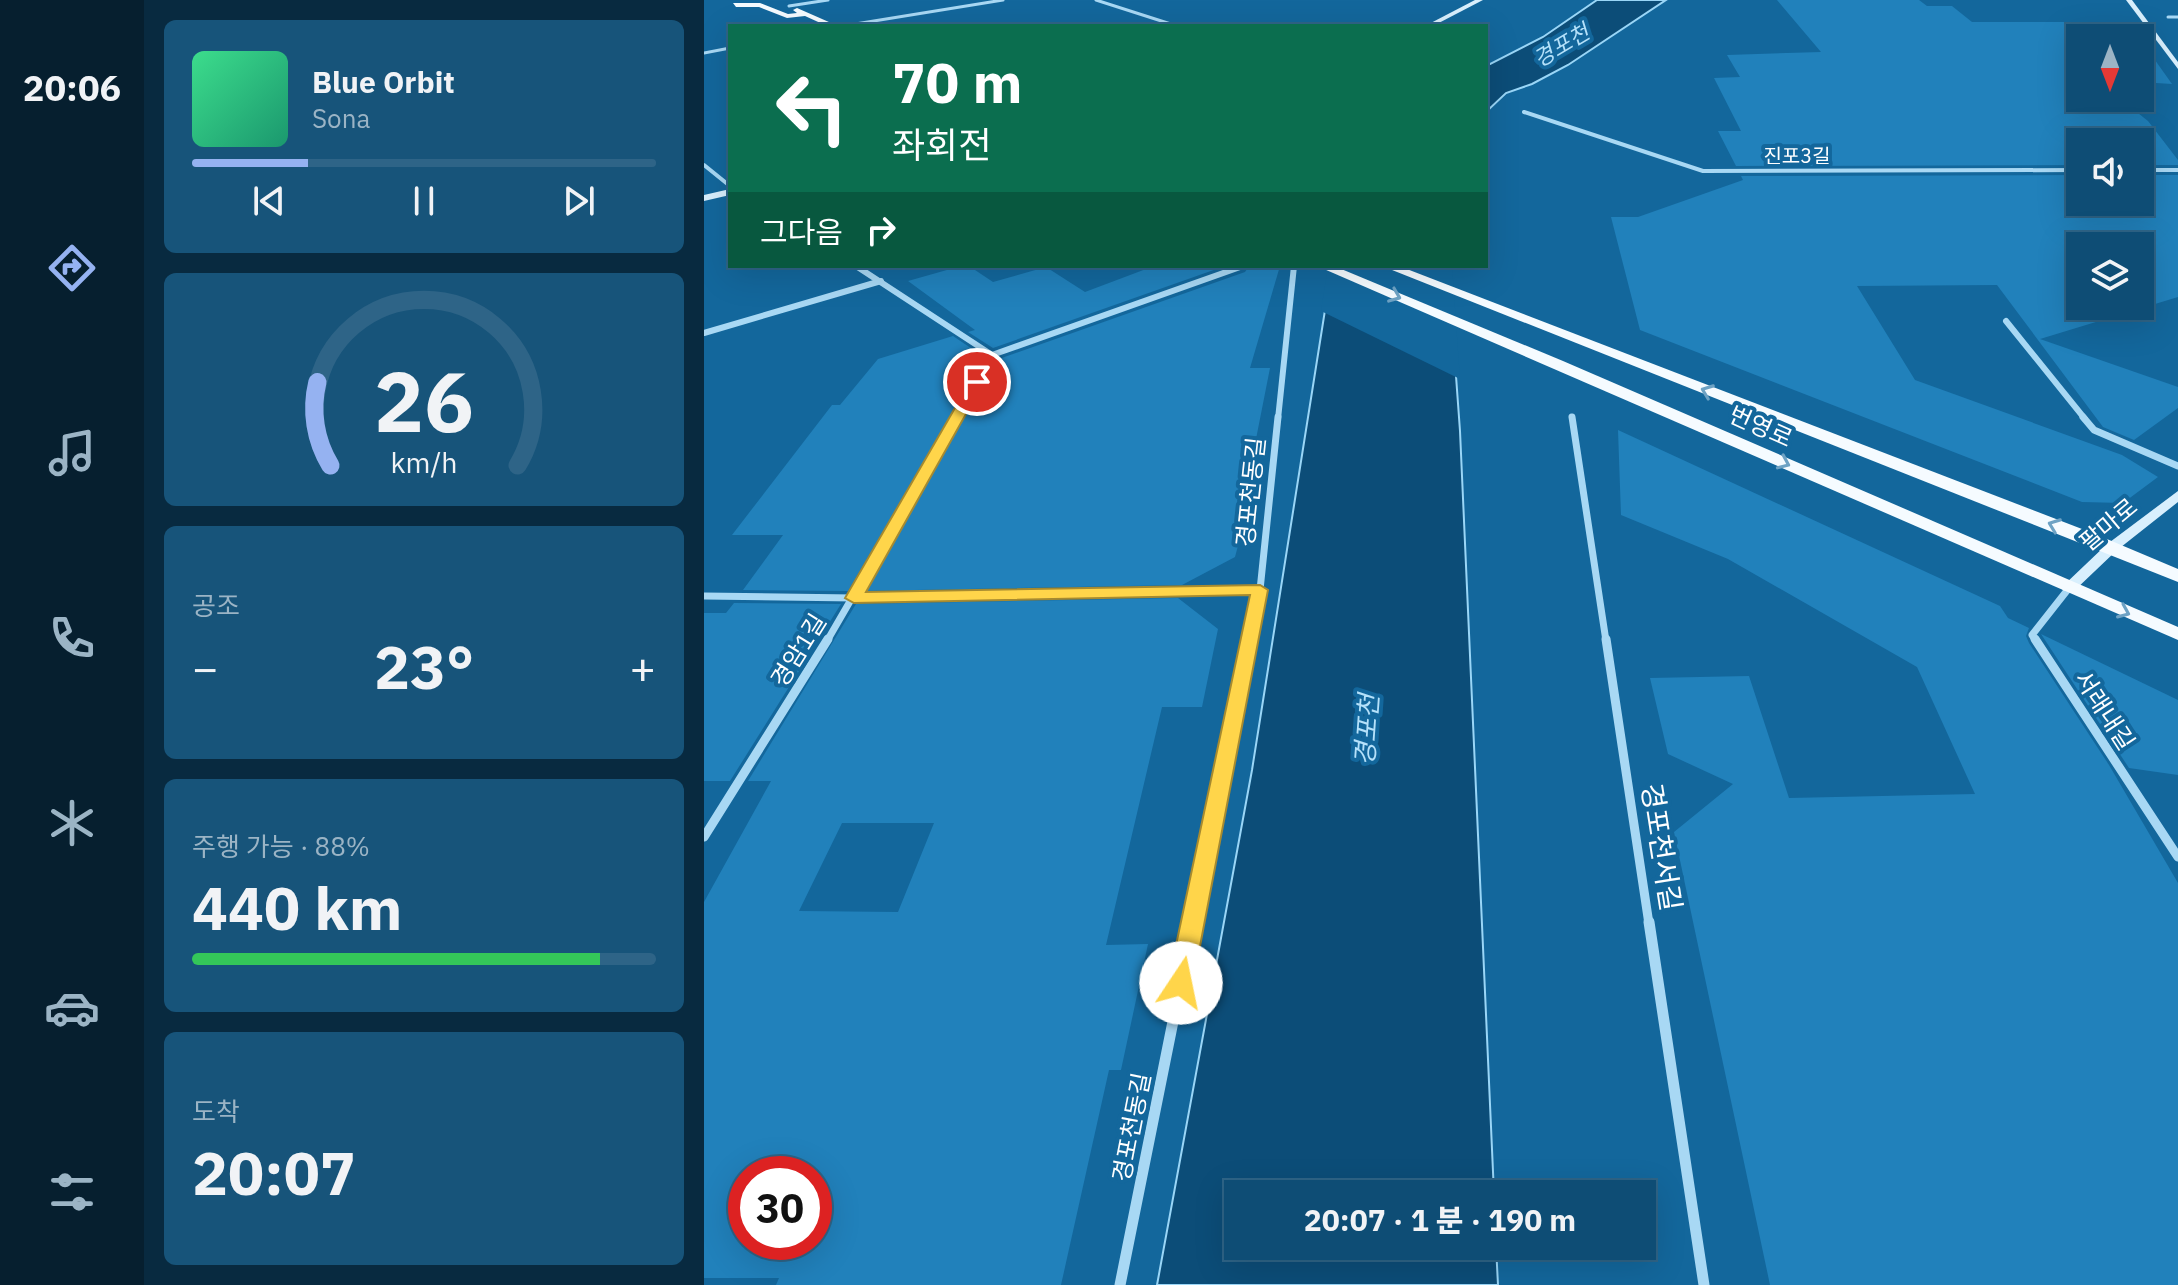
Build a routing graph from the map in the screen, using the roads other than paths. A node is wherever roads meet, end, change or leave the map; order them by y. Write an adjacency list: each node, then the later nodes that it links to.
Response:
1 (725, 0): 8 (main road)
2 (775, 0): 9 (main road)
3 (828, 0): 9 (street)
4 (1003, 0): 15 (street)
5 (1096, 0): 16 (street)
6 (1480, 0): 17 (street)
7 (2129, 0): 20 (street)
8 (736, 5): 10 (main road); 13 (main road)
9 (789, 6): 10 (main road)
10 (806, 14): 14 (main road)
11 (2168, 17): 12 (street)
12 (2178, 17)
13 (768, 20)
14 (829, 24)
15 (855, 24)
16 (1171, 24)
17 (1432, 24)
18 (728, 48): 19 (street)
19 (704, 53)
20 (2178, 67)
21 (1524, 112): 23 (street, 진포3길)
22 (704, 165): 26 (street)
23 (2066, 170)
24 (2154, 170): 25 (street)
25 (2178, 170)
26 (728, 187)
27 (728, 190): 28 (street)
28 (704, 198)
29 (859, 268): 34 (street)
30 (1237, 268): 37 (street)
31 (1294, 268): 44 (street, 경포천동길)
32 (1328, 268): 43 (main road, 번영로, one-way to 43)
33 (1393, 268): 41 (main road, 번영로, one-way to 33)
34 (881, 281): 36 (street); 37 (street)
35 (2006, 321): 39 (street)
36 (704, 333)
37 (992, 355): 46 (street, 경암1길)
38 (1572, 416): 51 (street, 경포천서길)
39 (2178, 466)
40 (2178, 495): 41 (street, 팔마로)
41 (2111, 548): 42 (main road, 번영로); 43 (street, 팔마로)
42 (2178, 576)
43 (2069, 588): 47 (main road, 번영로, one-way to 47); 49 (street, 서래내길)
44 (1260, 590): 46 (street); 50 (street, 경포천동길)
45 (704, 596): 46 (street)
46 (854, 598): 48 (street, 경암1길)
47 (2178, 634)
48 (704, 837)
49 (2178, 857)
50 (1120, 1285)
51 (1704, 1285)

